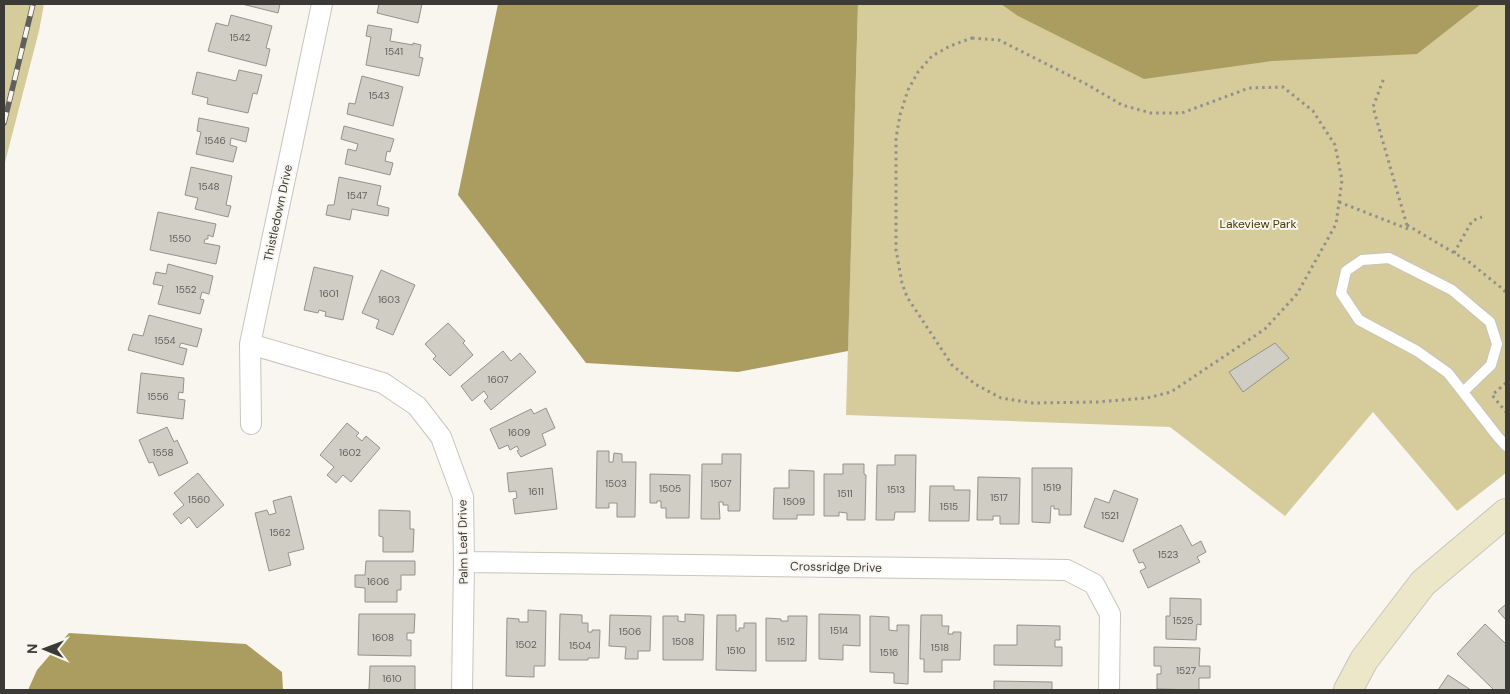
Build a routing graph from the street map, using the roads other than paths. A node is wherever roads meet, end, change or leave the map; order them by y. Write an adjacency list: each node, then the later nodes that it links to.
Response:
1 (322, 4): 2 (street, Thistledown Drive)
2 (250, 344): 4 (street, Thistledown Drive); 7 (street, Palm Leaf Drive)
3 (1463, 392): 3 (lane); 5 (lane)
4 (251, 424)
5 (1506, 446)
6 (1506, 513): 10 (street)
7 (464, 562): 8 (street, Palm Leaf Drive); 9 (street, Crossridge Drive)
8 (462, 690)
9 (1109, 690)
10 (1348, 690)

